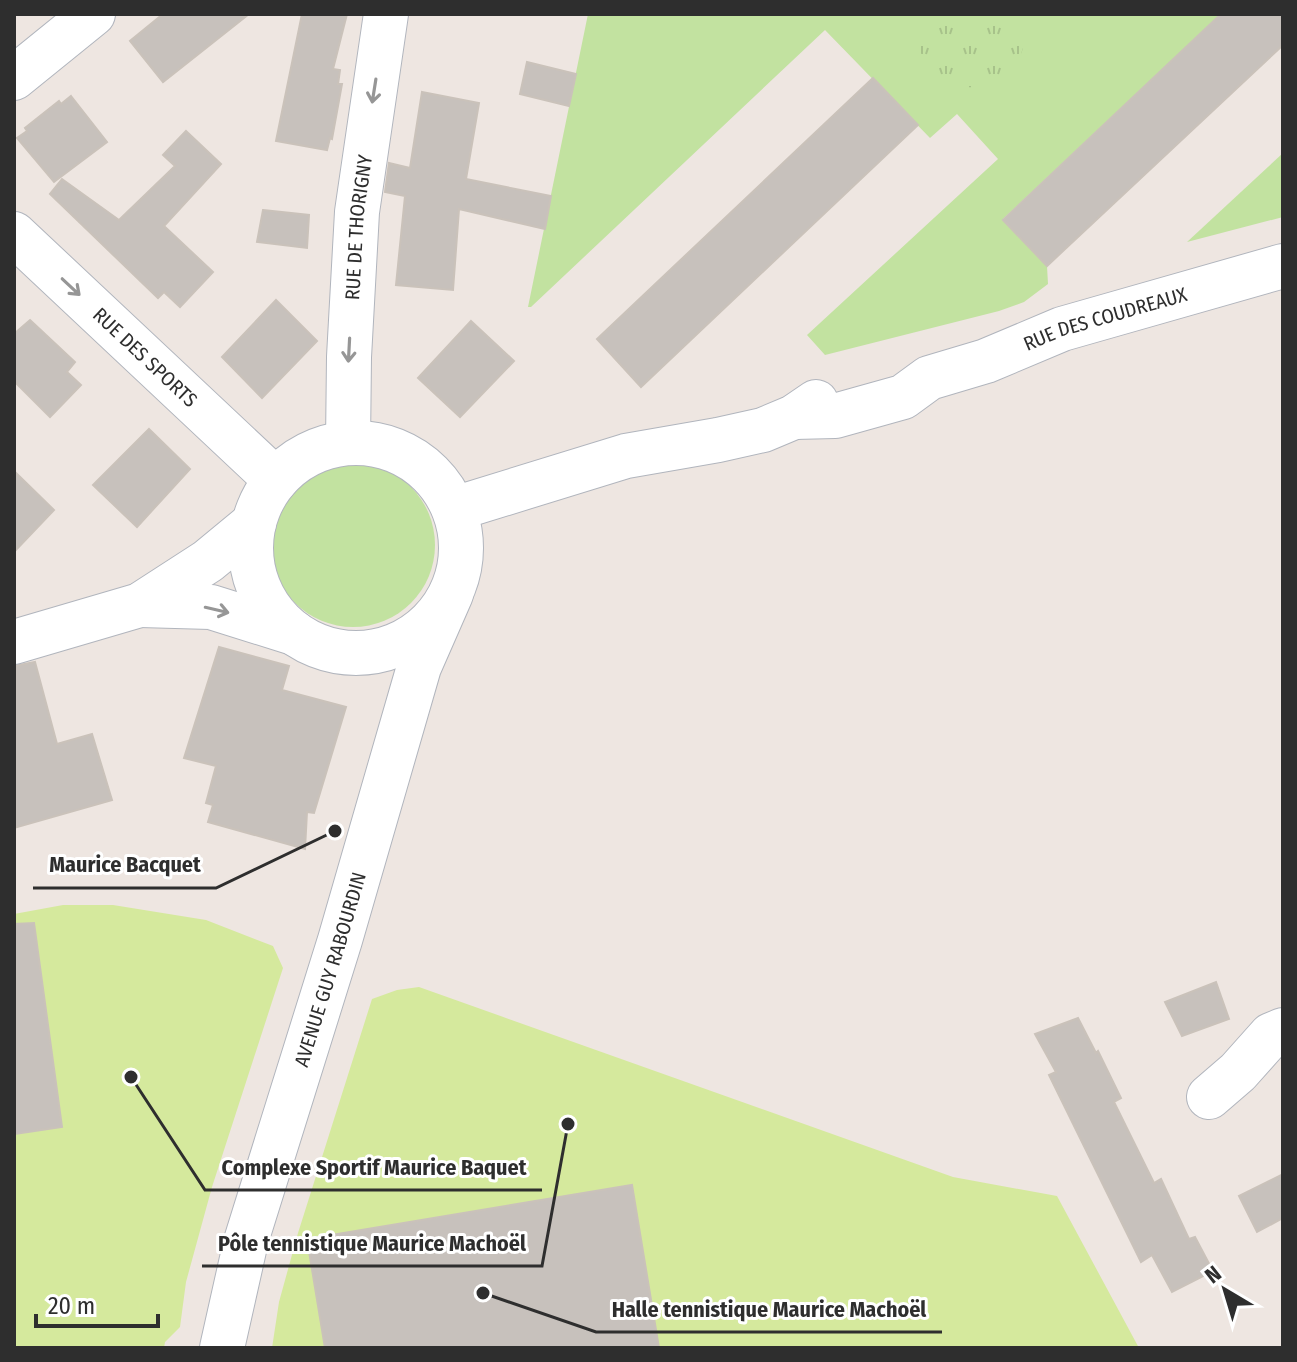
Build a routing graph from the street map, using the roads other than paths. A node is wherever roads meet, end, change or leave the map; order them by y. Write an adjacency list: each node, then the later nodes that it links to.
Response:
1 (93, 14): 3 (street)
2 (386, 14): 6 (street, RUE DE THORIGNY, one-way to 6)
3 (14, 78)
4 (14, 234): 7 (street, RUE DES SPORTS, one-way to 7)
5 (1283, 266): 8 (street, RUE DES COUDREAUX)
6 (348, 443): 7 (street); 8 (street)
7 (276, 480): 9 (street)
8 (454, 509): 10 (street)
9 (254, 523): 11 (street); 12 (street)
10 (451, 594): 14 (street); 15 (street, AVENUE GUY RABOURDIN)
11 (140, 605): 12 (street, one-way to 12); 13 (street)
12 (294, 633): 14 (street)
13 (14, 642)
14 (337, 651): 15 (street)
15 (419, 667): 18 (street, AVENUE GUY RABOURDIN)
16 (1283, 1030): 17 (street)
17 (1209, 1097)
18 (222, 1348)

